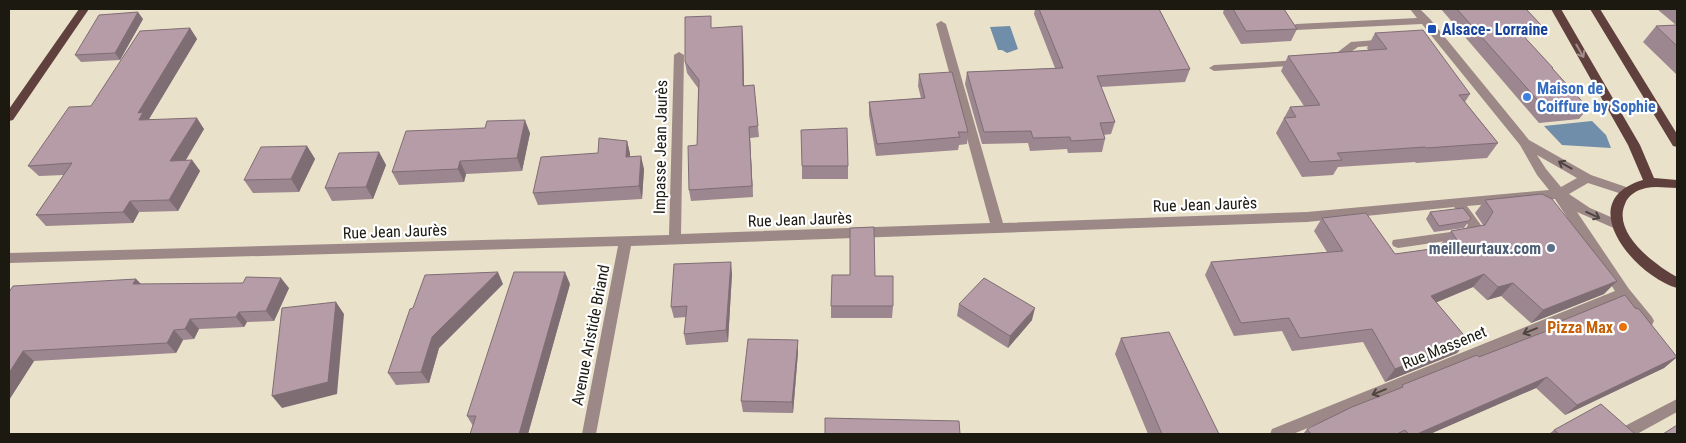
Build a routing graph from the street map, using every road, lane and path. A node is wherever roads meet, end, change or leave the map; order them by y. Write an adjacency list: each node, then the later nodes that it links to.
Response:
1 (84, 9): 13 (main road)
2 (1416, 9): 5 (street)
3 (1556, 9): 17 (main road, one-way to 17)
4 (1595, 9): 15 (main road)
5 (1426, 21): 7 (street); 8 (street)
6 (941, 24): 23 (street)
7 (1296, 28)
8 (1440, 39): 9 (street); 14 (street)
9 (1421, 40)
10 (1402, 41): 12 (street)
11 (679, 55): 24 (street, Impasse Jean Jaurès)
12 (1214, 68)
13 (9, 117)
14 (1525, 143): 16 (street, one-way to 14); 20 (street)
15 (1677, 143)
16 (1587, 178): 19 (street); 20 (street, Rue Jean Jaurès)
17 (1650, 183): 18 (main road); 19 (main road)
18 (1677, 184)
19 (1625, 191): 22 (main road)
20 (1558, 194): 21 (street, Rue Jean Jaurès); 22 (street, one-way to 22); 29 (street)
21 (1458, 202): 23 (street, Rue Jean Jaurès); 26 (street)
22 (1616, 224): 28 (main road)
23 (998, 228): 24 (street, Rue Jean Jaurès)
24 (675, 240): 25 (street, Rue Jean Jaurès)
25 (626, 241): 27 (street, Rue Jean Jaurès); 32 (street, Avenue Aristide Briand)
26 (1398, 243)
27 (9, 258)
28 (1677, 283)
29 (1624, 293): 30 (street); 33 (street, Rue Massenet, one-way to 33)
30 (1654, 329)
31 (1677, 405): 34 (street)
32 (589, 434)
33 (1277, 434)
34 (1624, 434)

